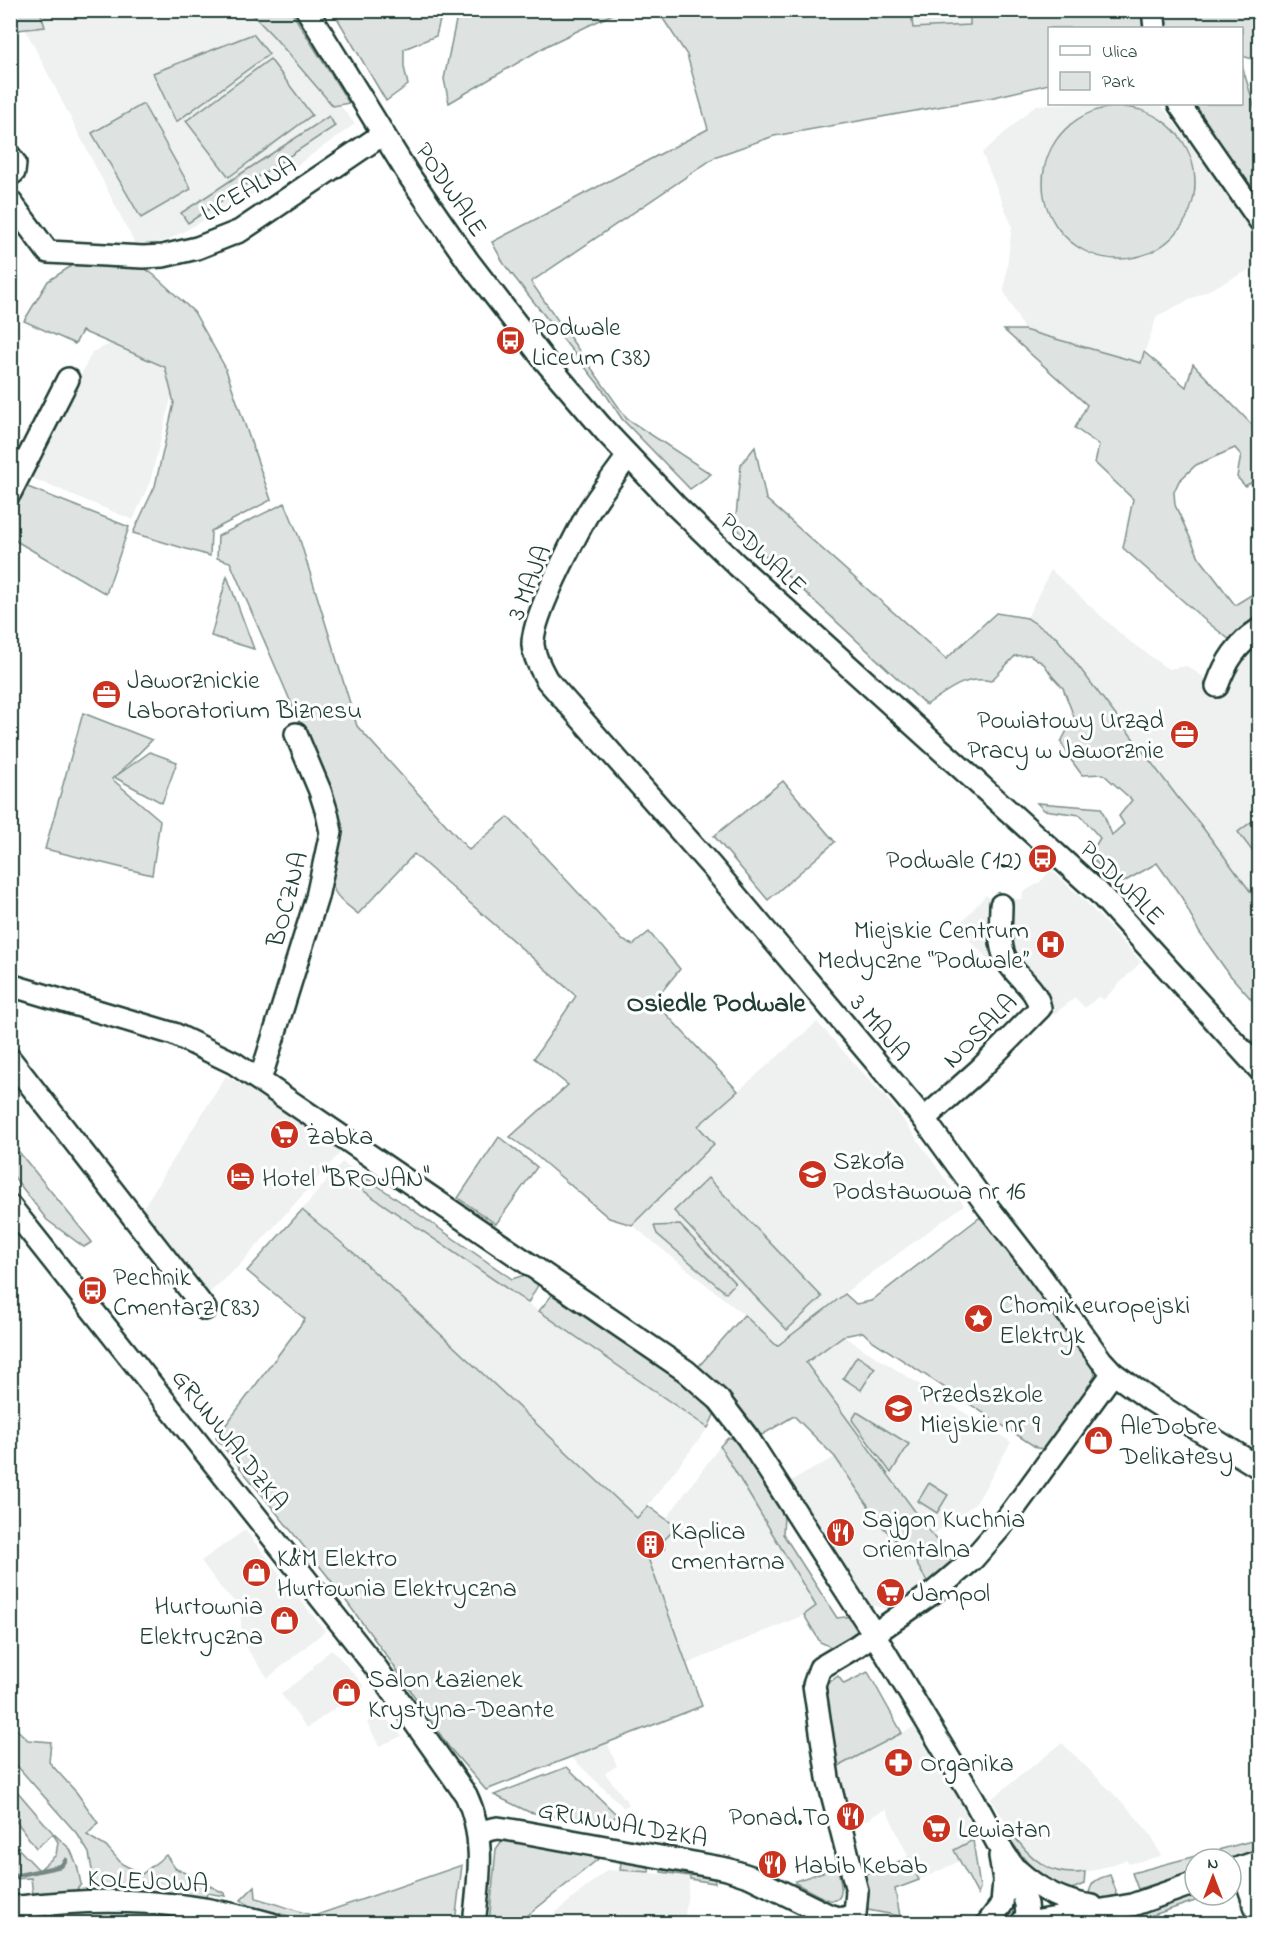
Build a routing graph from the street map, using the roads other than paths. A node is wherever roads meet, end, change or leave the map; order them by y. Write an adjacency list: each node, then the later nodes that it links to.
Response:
1 (307, 10): 5 (street, PODWALE)
2 (1153, 10): 3 (street)
3 (1155, 27)
4 (1180, 105): 9 (street)
5 (383, 134): 8 (street, LICEALNA); 11 (street, PODWALE)
6 (10, 156): 7 (street)
7 (10, 175)
8 (10, 201)
9 (1260, 221)
10 (68, 379): 12 (street)
11 (628, 456): 19 (street, PODWALE); 21 (street, 3 MAJA)
12 (10, 492)
13 (1260, 629): 14 (street)
14 (1217, 686)
15 (296, 734): 20 (street, BOCZNA)
16 (1001, 905): 21 (street, NOSALA)
17 (10, 985): 20 (street)
18 (10, 1059): 23 (street)
19 (1260, 1070)
20 (260, 1080): 26 (street)
21 (924, 1119): 24 (street, 3 MAJA)
22 (10, 1206): 27 (street, GRUNWALDZKA)
23 (205, 1309)
24 (1113, 1372): 25 (street, 3 MAJA); 26 (street)
25 (1260, 1468)
26 (874, 1634): 27 (street, GRUNWALDZKA); 28 (street)
27 (478, 1832): 38 (street, GRUNWALDZKA)
28 (998, 1844): 30 (street); 32 (street)
29 (1244, 1866): 36 (street)
30 (1014, 1868): 35 (street); 40 (street)
31 (1183, 1887): 33 (street)
32 (1002, 1904): 39 (street); 40 (street)
33 (1131, 1905): 35 (street); 41 (street)
34 (14, 1908): 37 (street, KOLEJOWA)
35 (1108, 1908): 40 (street)
36 (1260, 1920)
37 (272, 1923)
38 (474, 1923)
39 (987, 1923)
40 (1021, 1923)
41 (1090, 1923)

